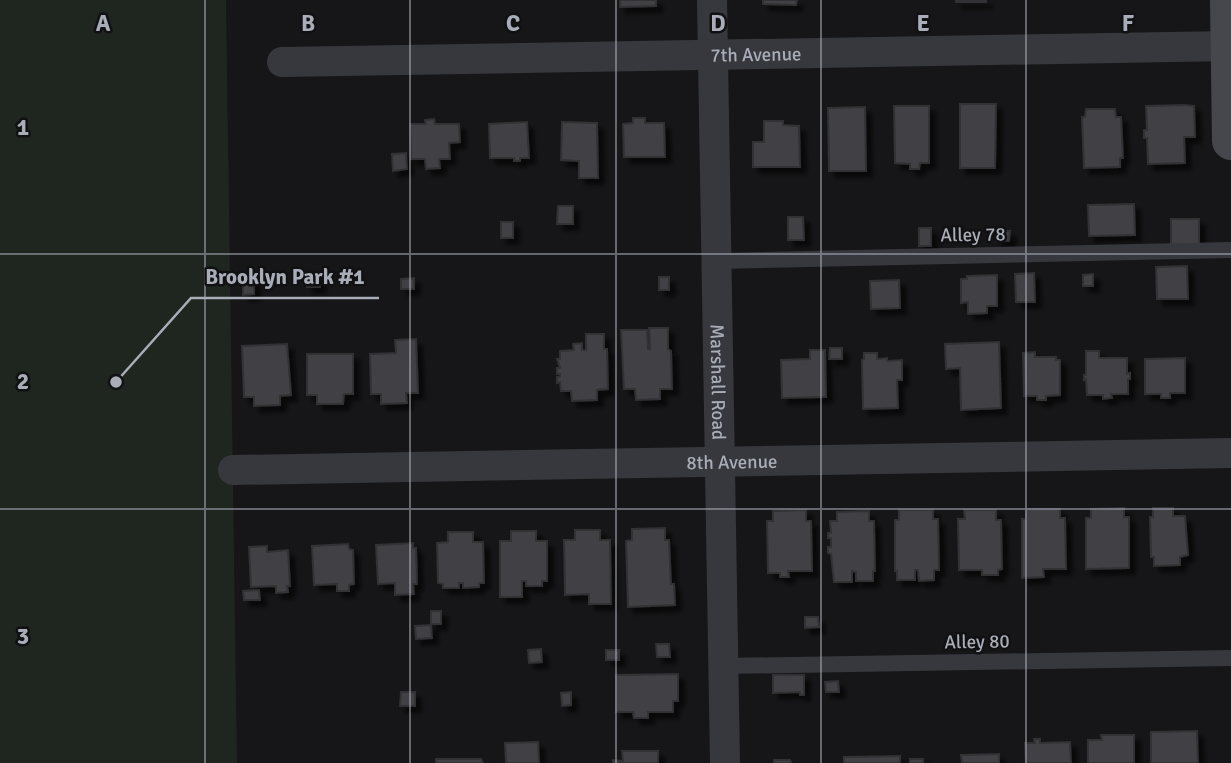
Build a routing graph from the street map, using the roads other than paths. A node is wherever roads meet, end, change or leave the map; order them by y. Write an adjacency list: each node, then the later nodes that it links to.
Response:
1 (712, 0): 4 (street, Marshall Road)
2 (1229, 0): 3 (street)
3 (1230, 46): 4 (street, 7th Avenue); 6 (street)
4 (713, 55): 5 (street, 7th Avenue); 8 (street, Marshall Road)
5 (282, 62)
6 (1231, 141)
7 (1231, 250): 8 (lane, Alley 78)
8 (716, 261): 10 (street, Marshall Road)
9 (1231, 453): 10 (street, 8th Avenue)
10 (720, 462): 11 (street, 8th Avenue); 13 (street, Marshall Road)
11 (233, 470)
12 (1231, 658): 13 (lane, Alley 80)
13 (723, 666): 14 (street, Marshall Road)
14 (725, 763)

